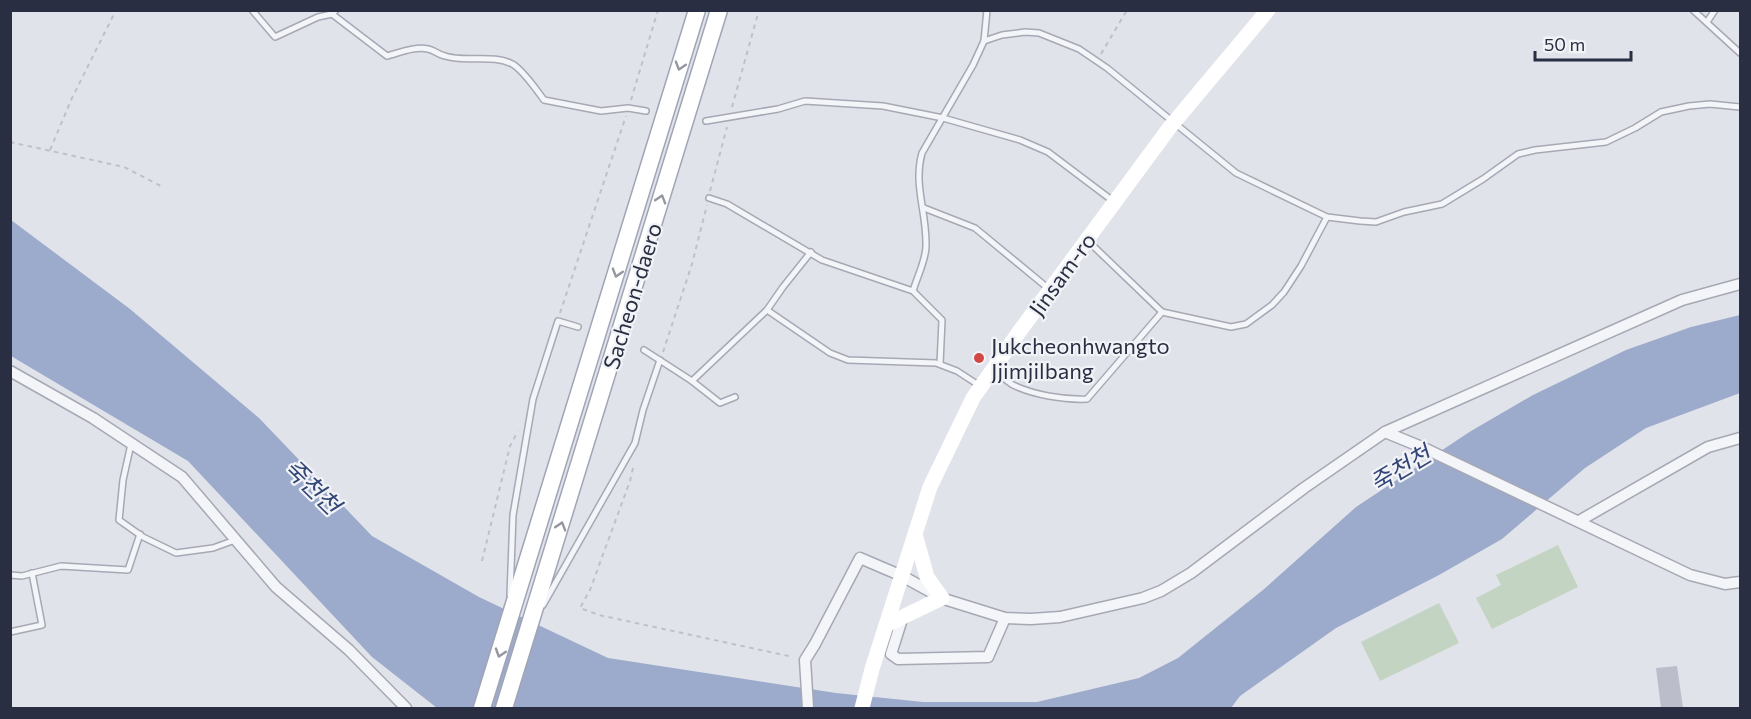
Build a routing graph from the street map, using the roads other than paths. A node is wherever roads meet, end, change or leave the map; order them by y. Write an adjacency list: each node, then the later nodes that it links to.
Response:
1 (252, 10): 8 (lane)
2 (697, 10): 51 (main road, Sacheon-daero, one-way to 51)
3 (719, 10): 53 (main road, Sacheon-daero, one-way to 3)
4 (987, 10): 10 (lane)
5 (1268, 10): 16 (street, Jinsam-ro)
6 (1694, 10): 9 (lane)
7 (1715, 10): 9 (lane)
8 (334, 12): 13 (lane)
9 (1707, 22): 11 (lane)
10 (984, 40): 14 (lane); 16 (lane)
11 (1740, 53)
12 (1740, 107): 20 (lane)
13 (646, 111)
14 (943, 118): 15 (lane); 18 (lane); 19 (lane)
15 (706, 121)
16 (1174, 122): 18 (street, Jinsam-ro); 20 (lane)
17 (709, 198): 22 (lane)
18 (1114, 202): 21 (street, Jinsam-ro)
19 (924, 208): 24 (lane); 25 (lane)
20 (1327, 217): 27 (lane)
21 (1087, 239): 24 (street, Jinsam-ro); 27 (lane)
22 (811, 252): 25 (lane); 26 (lane)
23 (1740, 284): 37 (street)
24 (1050, 290): 32 (street, Jinsam-ro)
25 (913, 291): 31 (lane)
26 (767, 310): 31 (lane); 34 (lane)
27 (1162, 312): 32 (lane)
28 (578, 327): 51 (lane)
29 (644, 350): 30 (lane)
30 (660, 360): 34 (lane); 53 (lane)
31 (940, 364): 35 (lane)
32 (993, 370): 35 (street, Jinsam-ro)
33 (10, 371): 39 (street)
34 (692, 381): 36 (lane)
35 (981, 387): 41 (street, Jinsam-ro)
36 (735, 397)
37 (1385, 432): 40 (street); 50 (street)
38 (1740, 438): 40 (street)
39 (132, 442): 42 (lane); 43 (street)
40 (1579, 521): 47 (street)
41 (915, 533): 46 (street, Jinsam-ro); 48 (street)
42 (140, 534): 43 (lane); 44 (lane)
43 (236, 539): 55 (street)
44 (32, 573): 45 (lane); 54 (lane)
45 (10, 575)
46 (902, 576): 48 (street); 52 (street, Jinsam-ro); 58 (street)
47 (1740, 582)
48 (942, 598): 49 (street); 50 (street)
49 (903, 616): 50 (street); 52 (street)
50 (1005, 618)
51 (509, 622): 56 (main road, Sacheon-daero, one-way to 56)
52 (886, 625): 59 (street, Jinsam-ro)
53 (530, 627): 57 (main road, Sacheon-daero)
54 (10, 632)
55 (406, 708)
56 (482, 708)
57 (504, 708)
58 (808, 708)
59 (862, 708)

